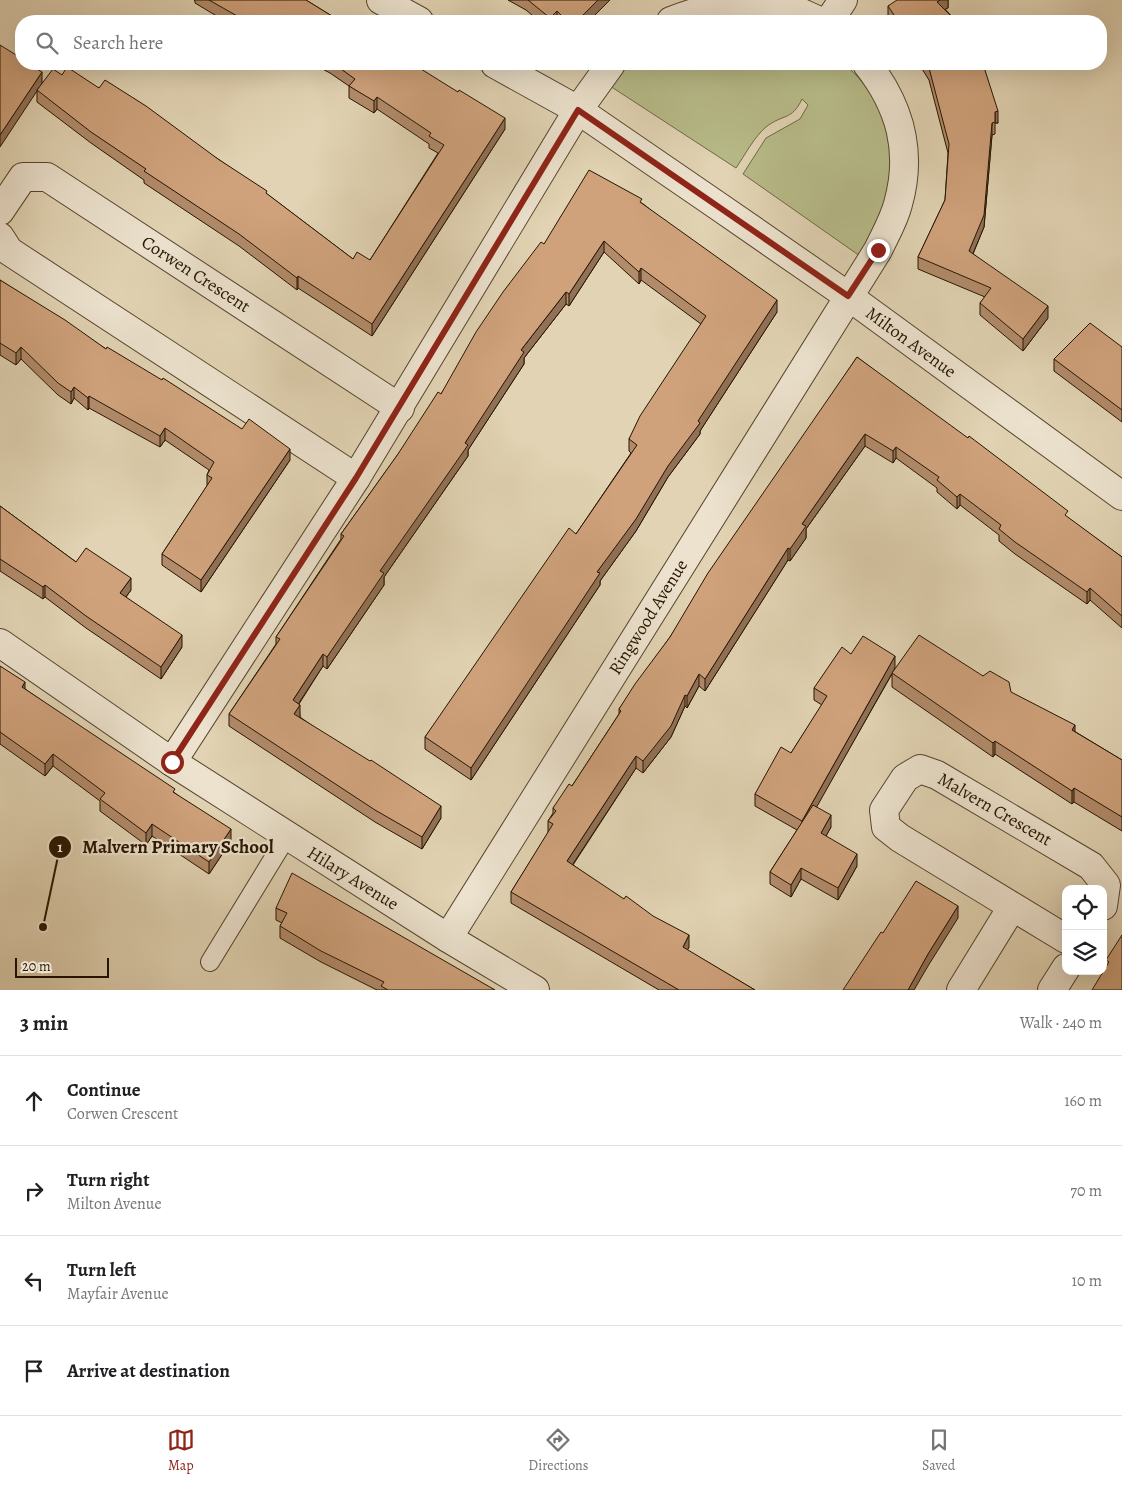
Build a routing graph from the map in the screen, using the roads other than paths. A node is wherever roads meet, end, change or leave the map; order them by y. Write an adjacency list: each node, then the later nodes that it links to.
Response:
1 (381, 0): 3 (street)
2 (844, 0): 6 (street)
3 (408, 15)
4 (686, 15): 5 (street)
5 (805, 15)
6 (833, 15)
7 (506, 70): 10 (street, Milton Avenue)
8 (607, 70): 10 (street)
9 (872, 70): 13 (street, Ringwood Avenue)
10 (578, 110): 13 (street, Milton Avenue); 14 (street)
11 (0, 211): 14 (street, Corwen Crescent)
12 (0, 237): 15 (street)
13 (848, 296): 16 (street, Milton Avenue); 23 (street, Ringwood Avenue)
14 (400, 408): 15 (street)
15 (356, 478): 18 (street)
16 (1122, 496)
17 (0, 643): 18 (street, Hilary Avenue)
18 (172, 762): 19 (street, Hilary Avenue)
19 (287, 836): 23 (street, Hilary Avenue); 24 (lane)
20 (1106, 885): 21 (street, Malvern Crescent)
21 (1012, 907): 22 (street, Malvern Crescent); 27 (street)
22 (1062, 936)
23 (448, 938): 26 (street, Hilary Avenue)
24 (210, 962)
25 (1062, 974): 28 (street)
26 (535, 990)
27 (961, 990)
28 (1052, 990)

